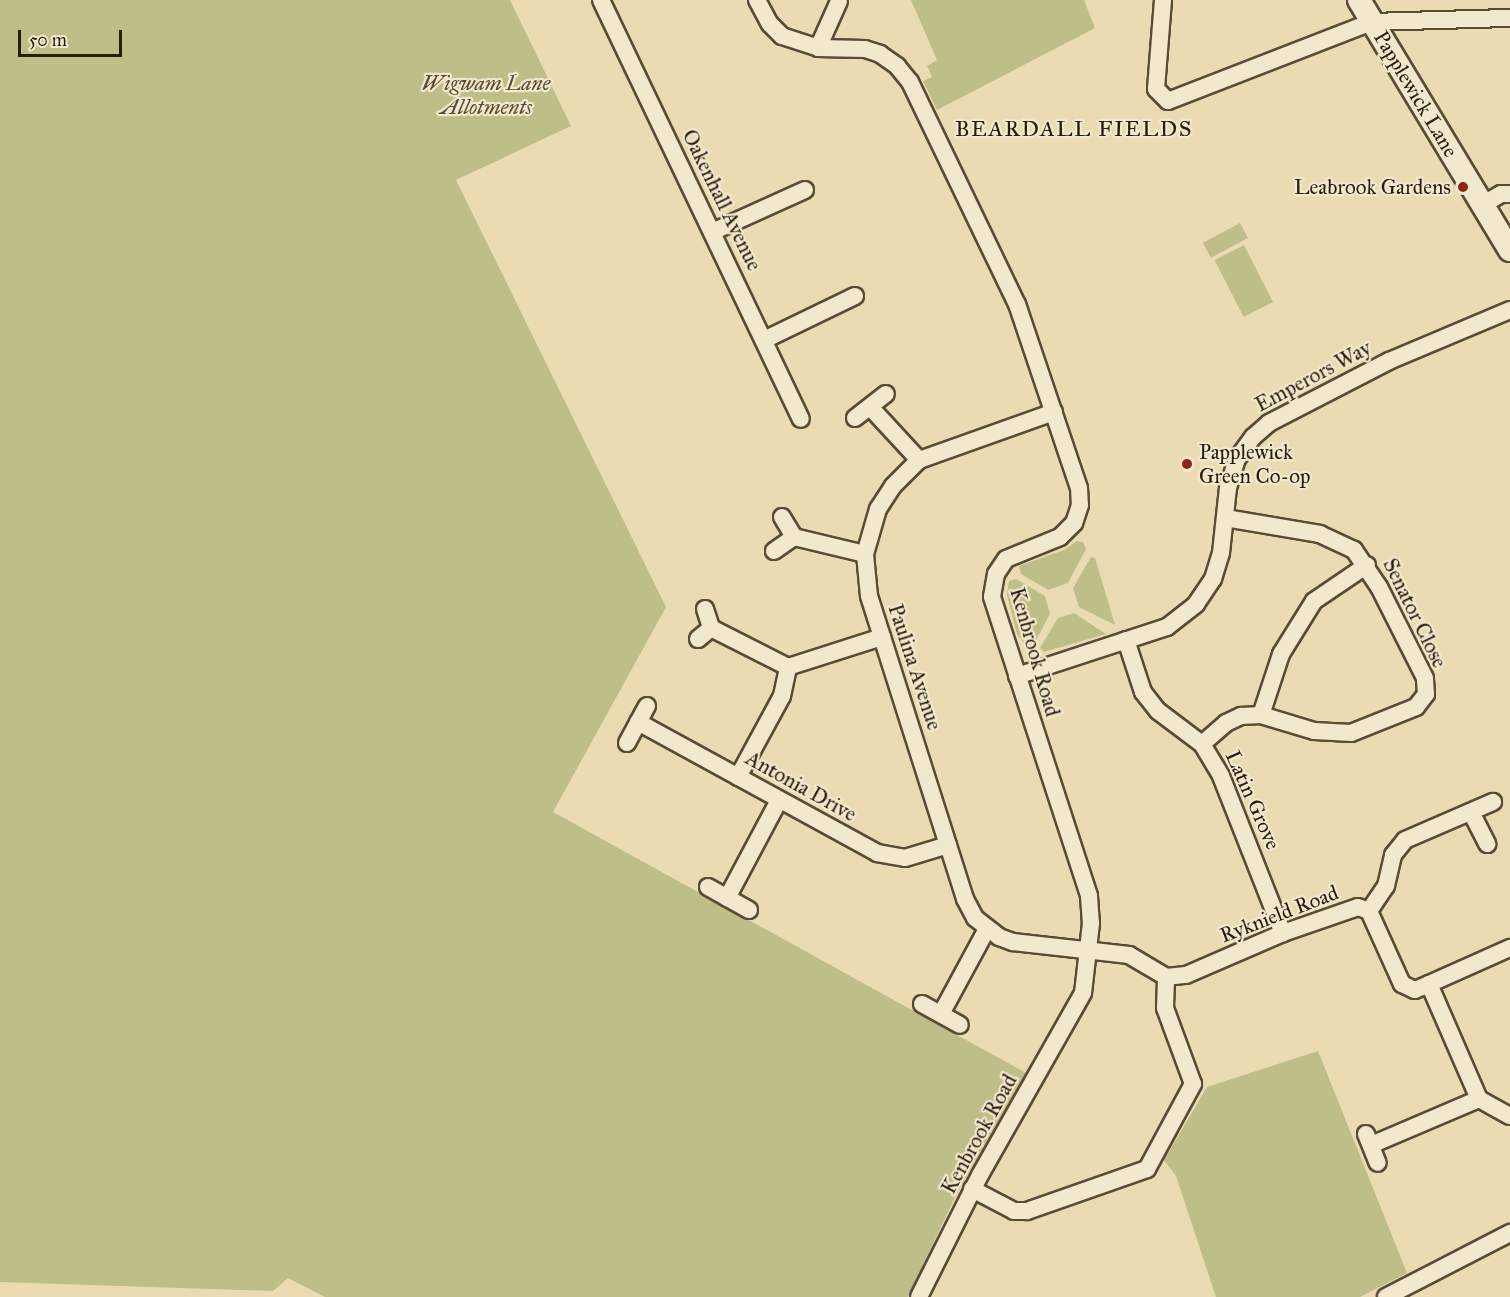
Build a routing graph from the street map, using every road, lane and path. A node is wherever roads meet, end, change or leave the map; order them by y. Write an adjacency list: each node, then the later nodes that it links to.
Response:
1 (601, 0): 12 (street, Oakenhall Avenue)
2 (757, 0): 8 (street, Kenbrook Road)
3 (1163, 0): 7 (street)
4 (1359, 0): 7 (street, Papplewick Lane)
5 (839, 1): 8 (street)
6 (1510, 18): 7 (street)
7 (1372, 22): 11 (street, Papplewick Lane)
8 (818, 48): 19 (street, Kenbrook Road)
9 (805, 190): 12 (street)
10 (1510, 194): 11 (street)
11 (1482, 205): 13 (street, Papplewick Lane)
12 (712, 232): 16 (street, Oakenhall Avenue)
13 (1510, 250)
14 (855, 296): 16 (street)
15 (1510, 310): 24 (street, Emperors Way)
16 (764, 340): 21 (street, Oakenhall Avenue)
17 (886, 394): 18 (street)
18 (871, 408): 20 (street); 22 (street)
19 (1054, 412): 22 (street, Paulina Avenue); 33 (street, Kenbrook Road)
20 (855, 418)
21 (801, 419)
22 (919, 460): 27 (street, Paulina Avenue)
23 (782, 517): 25 (street)
24 (1225, 518): 28 (street, Senator Close); 31 (street, Emperors Way)
25 (794, 537): 26 (street); 27 (street)
26 (774, 551)
27 (866, 554): 30 (street, Paulina Avenue)
28 (1367, 565): 35 (street); 35 (street, Senator Close)
29 (705, 609): 32 (street)
30 (882, 637): 32 (street); 44 (street, Paulina Avenue)
31 (1126, 640): 33 (street, Emperors Way); 38 (street, Latin Grove)
32 (788, 667): 39 (street)
33 (1017, 676): 52 (street, Kenbrook Road)
34 (647, 706): 36 (street)
35 (1261, 715): 38 (street, Senator Close)
36 (638, 722): 37 (street); 39 (street, Antonia Drive)
37 (627, 742)
38 (1202, 744): 50 (street, Latin Grove)
39 (738, 777): 40 (street, Antonia Drive)
40 (779, 800): 44 (street, Antonia Drive); 46 (street)
41 (1492, 802): 42 (street)
42 (1471, 812): 43 (street); 48 (street)
43 (1486, 844)
44 (948, 845): 49 (street, Paulina Avenue)
45 (708, 887): 46 (street)
46 (727, 898): 47 (street)
47 (749, 909)
48 (1369, 911): 50 (street, Ryknield Road); 54 (street, Ryknield Road)
49 (987, 929): 52 (street, Paulina Avenue); 56 (street)
50 (1283, 933): 53 (street, Ryknield Road)
51 (1510, 948): 54 (street)
52 (1088, 949): 53 (street); 61 (street, Kenbrook Road)
53 (1166, 977): 61 (street)
54 (1429, 984): 58 (street)
55 (922, 1004): 56 (street)
56 (941, 1014): 57 (street)
57 (960, 1025)
58 (1479, 1099): 59 (street); 60 (street)
59 (1510, 1116)
60 (1378, 1163)
61 (972, 1189): 63 (street, Kenbrook Road)
62 (1510, 1233): 64 (street)
63 (920, 1297)
64 (1386, 1297)

